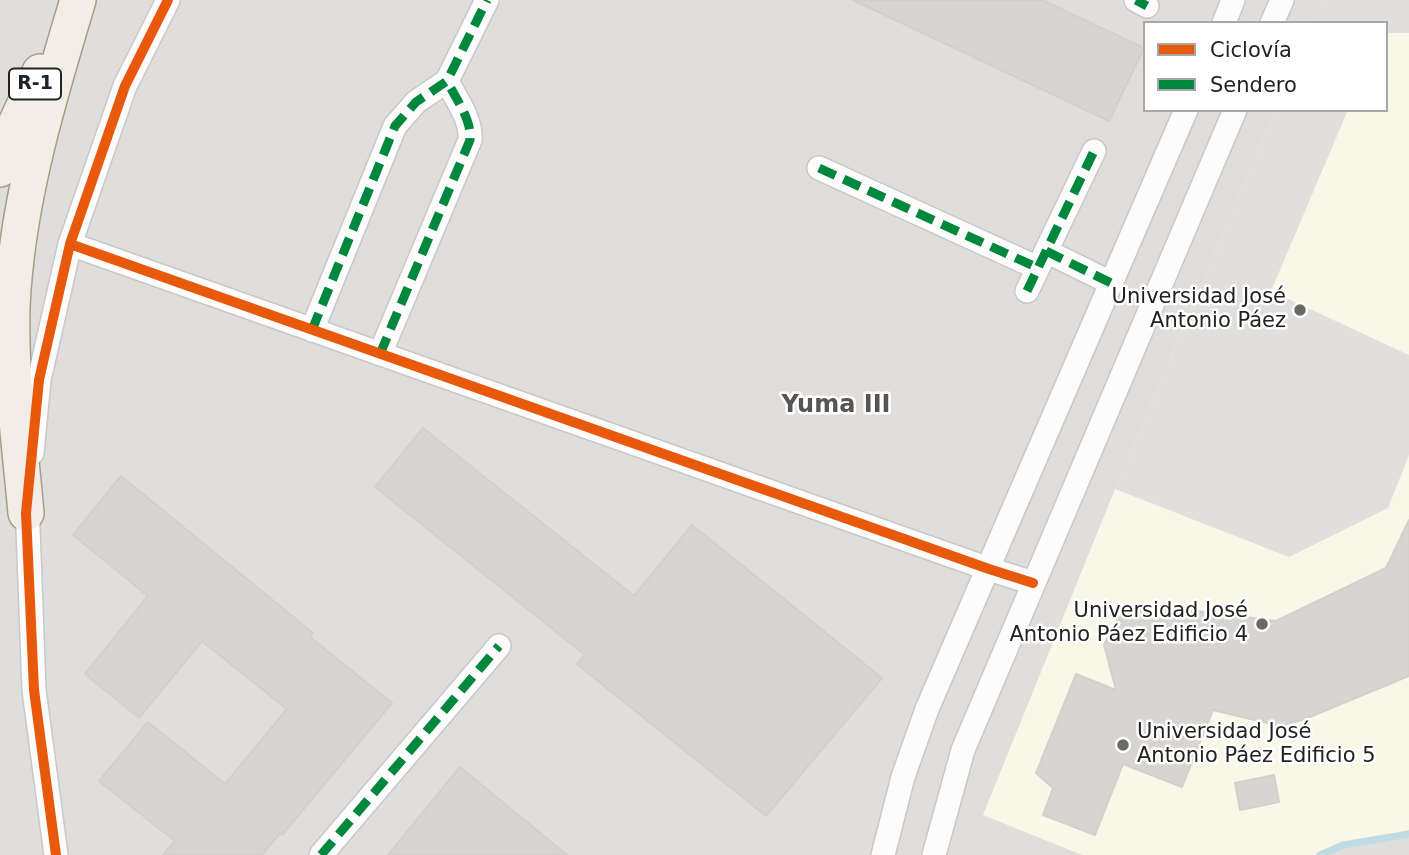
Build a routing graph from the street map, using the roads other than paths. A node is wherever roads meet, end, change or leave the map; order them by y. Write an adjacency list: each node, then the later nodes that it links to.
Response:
1 (76, 0): 13 (main road, R-1); 20 (main road)
2 (168, 0): 14 (street)
3 (487, 0): 8 (street)
4 (1233, 0): 6 (street)
5 (1282, 0): 7 (street)
6 (1225, 21)
7 (1273, 21)
8 (447, 81): 18 (street); 19 (street)
9 (1185, 112): 16 (street)
10 (1227, 113): 22 (street)
11 (1094, 151): 15 (street)
12 (819, 167): 15 (street)
13 (0, 169)
14 (70, 244): 18 (street); 20 (street)
15 (1042, 260): 16 (street); 17 (street)
16 (1111, 282): 21 (street)
17 (1027, 290)
18 (312, 330): 19 (street)
19 (380, 354): 21 (street)
20 (26, 513): 24 (street)
21 (989, 569): 22 (street); 26 (street)
22 (1033, 583): 27 (street)
23 (499, 646): 25 (street)
24 (56, 855)
25 (321, 855)
26 (883, 855)
27 (934, 855)

